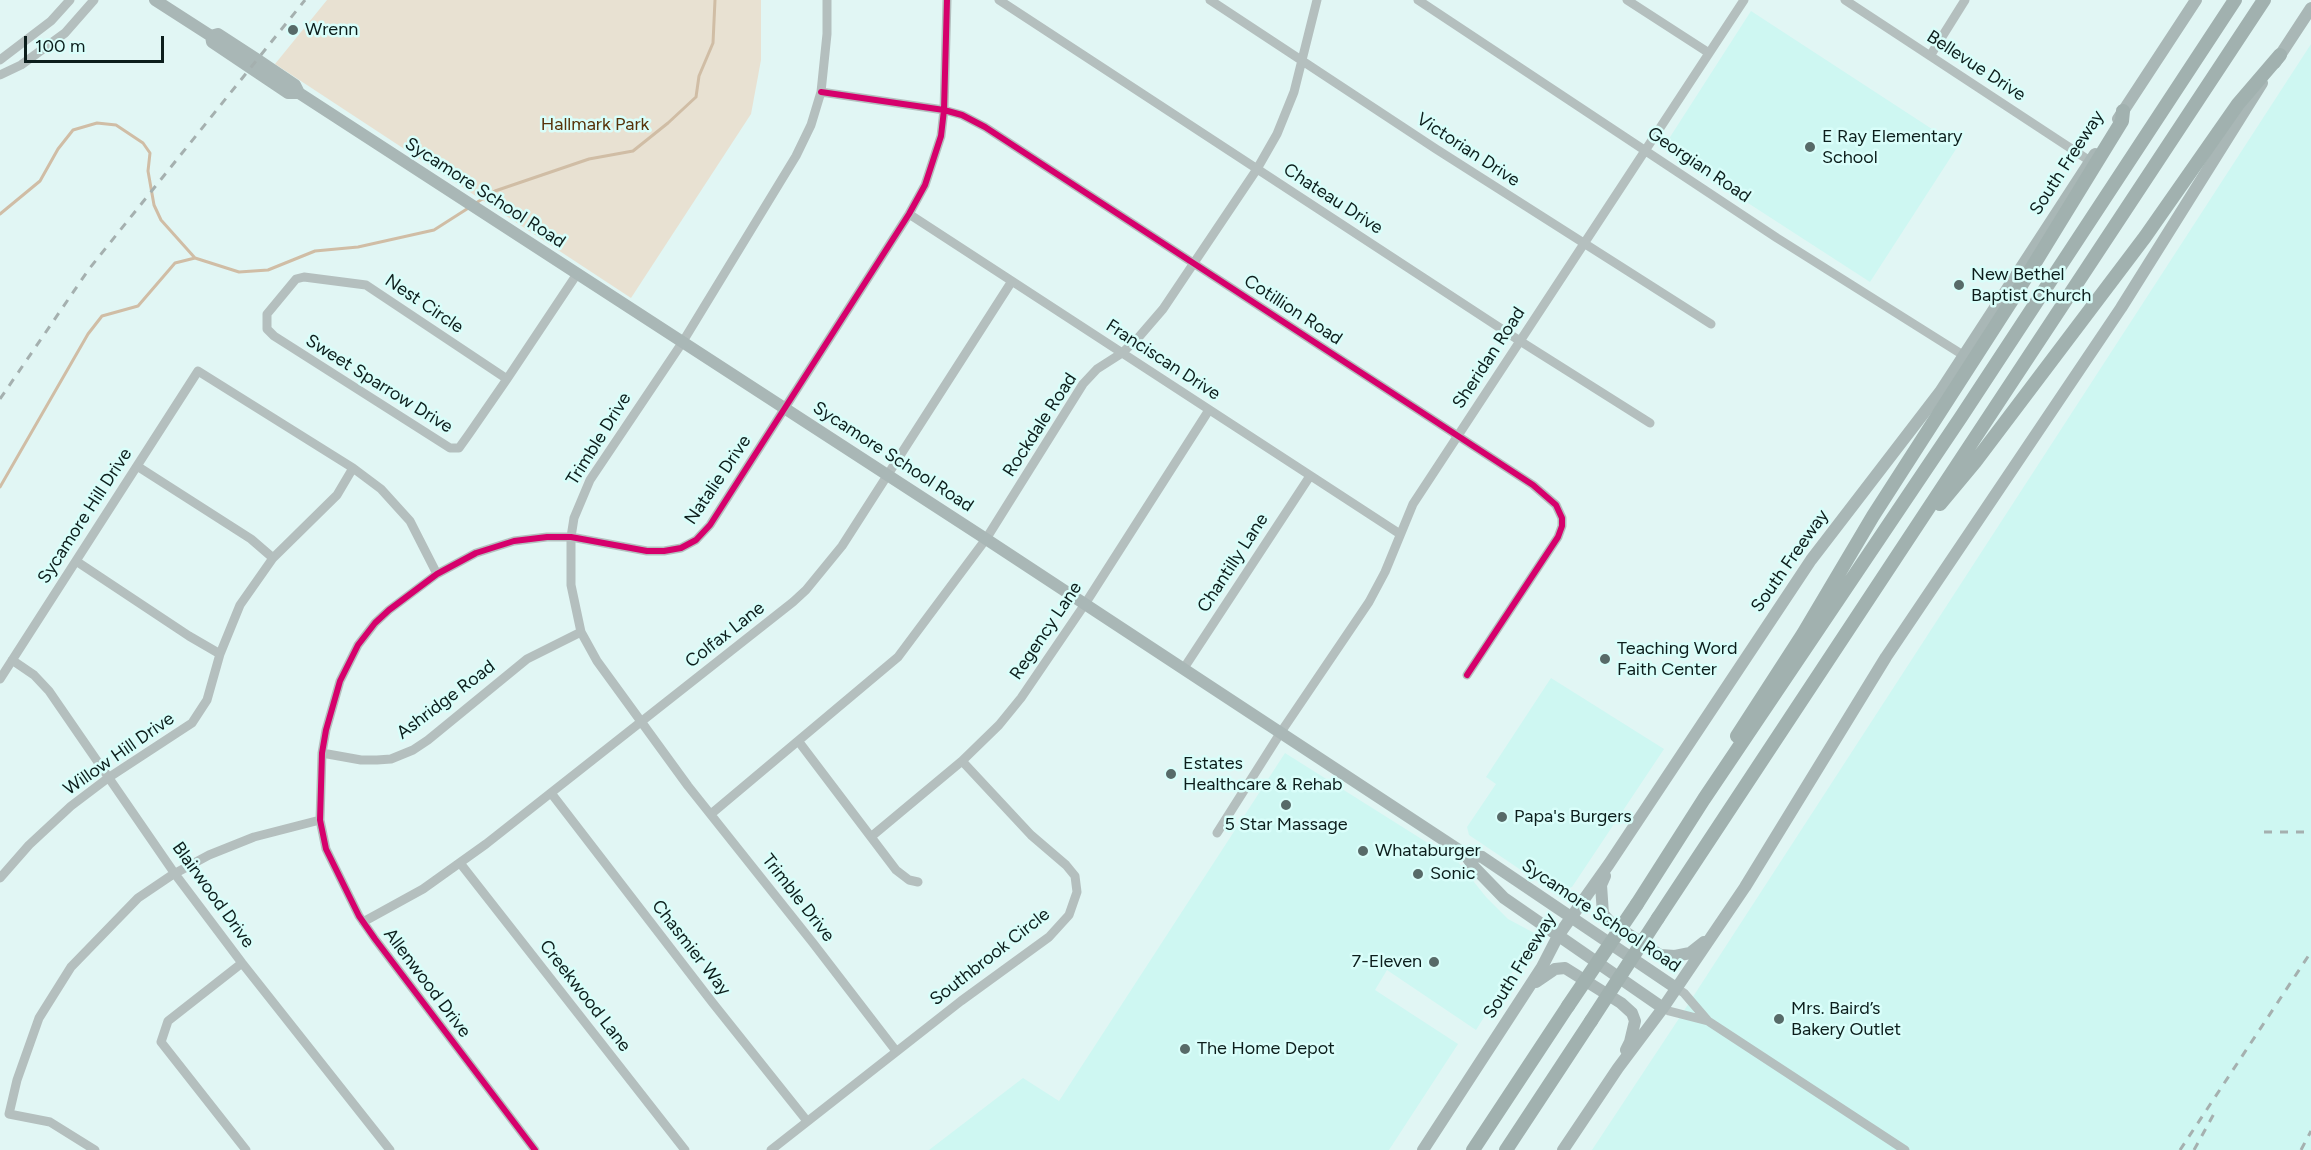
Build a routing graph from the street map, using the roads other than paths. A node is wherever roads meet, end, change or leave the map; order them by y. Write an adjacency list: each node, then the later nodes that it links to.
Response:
1 (70, 0): 21 (street)
2 (94, 0): 23 (street)
3 (156, 0): 33 (main road, Sycamore School Road)
4 (827, 0): 24 (street, Trimble Drive)
5 (947, 0): 25 (street, Natalie Drive)
6 (999, 0): 29 (street, Chateau Drive)
7 (1210, 0): 22 (street, Victorian Drive)
8 (1317, 0): 22 (street, Rockdale Road)
9 (1418, 0): 27 (street, Georgian Road)
10 (1628, 0): 18 (street)
11 (1744, 0): 18 (street, Sheridan Road)
12 (1845, 0): 20 (street, Bellevue Drive)
13 (1965, 0): 20 (street)
14 (2196, 0): 26 (main road, South Freeway)
15 (2235, 0): 68 (highway)
16 (2264, 0): 52 (highway)
17 (2311, 8): 19 (main road)
18 (1709, 53): 27 (street, Sheridan Road)
19 (2280, 55): 52 (highway); 84 (main road)
20 (1930, 56): 28 (street, Bellevue Drive)
21 (0, 60)
22 (1303, 61): 29 (street, Rockdale Road); 31 (street, Victorian Drive)
23 (0, 75)
24 (821, 92): 25 (street, Cotillion Road); 38 (street, Trimble Drive)
25 (944, 110): 30 (street, Natalie Drive); 32 (street, Cotillion Road)
26 (2123, 111): 28 (main road, South Freeway); 68 (highway)
27 (1646, 149): 31 (street, Sheridan Road); 40 (street, Georgian Road)
28 (2090, 161): 40 (main road, South Freeway)
29 (1257, 169): 32 (street, Rockdale Road); 37 (street, Chateau Drive)
30 (909, 214): 34 (street, Franciscan Drive); 42 (street, Natalie Drive)
31 (1583, 244): 36 (street, Victorian Drive); 37 (street, Sheridan Road)
32 (1193, 264): 39 (street, Rockdale Road); 45 (street, Cotillion Road)
33 (577, 274): 38 (main road, Sycamore School Road); 41 (street, Sweet Sparrow Drive)
34 (1012, 281): 39 (street, Franciscan Drive); 48 (street, Colfax Lane)
35 (265, 321): 41 (street, Nest Circle); 41 (street, Sweet Sparrow Drive)
36 (1711, 324)
37 (1520, 340): 44 (street, Chateau Drive); 45 (street, Sheridan Road)
38 (682, 343): 42 (main road, Sycamore School Road); 51 (street, Trimble Drive)
39 (1122, 353): 43 (street, Franciscan Drive); 53 (street, Rockdale Road)
40 (1963, 355): 78 (main road, South Freeway)
41 (507, 379)
42 (784, 408): 48 (main road, Sycamore School Road); 51 (street, Natalie Drive)
43 (1209, 410): 49 (street, Franciscan Drive); 57 (street, Regency Lane)
44 (1650, 423)
45 (1457, 435): 50 (street, Sheridan Road); 62 (street, Cotillion Road)
46 (138, 466): 47 (street, Sycamore Hill Drive); 54 (street); 55 (street, Sycamore Hill Drive)
47 (353, 468): 54 (street, Willow Hill Drive); 56 (street)
48 (886, 474): 53 (main road, Sycamore School Road); 64 (street, Colfax Lane)
49 (1310, 476): 50 (street, Franciscan Drive); 61 (street, Chantilly Lane)
50 (1400, 534): 65 (street, Sheridan Road)
51 (571, 537): 56 (street, Natalie Drive); 58 (street, Trimble Drive)
52 (1911, 537): 102 (highway, bridge)
53 (986, 539): 57 (main road, Sycamore School Road); 66 (street, Rockdale Road)
54 (273, 558): 59 (street, Willow Hill Drive)
55 (76, 561): 59 (street); 60 (street, Sycamore Hill Drive)
56 (437, 574): 67 (street, Natalie Drive)
57 (1085, 604): 61 (main road, Sycamore School Road); 69 (street, Regency Lane)
58 (581, 632): 64 (street, Trimble Drive); 67 (street, Ashridge Road)
59 (220, 654): 70 (street, Willow Hill Drive)
60 (12, 660): 63 (street, Sycamore Hill Drive); 70 (street, Blairwood Drive)
61 (1184, 668): 65 (main road, Sycamore School Road)
62 (1467, 675)
63 (0, 680)
64 (641, 723): 71 (street, Colfax Lane); 72 (street, Trimble Drive)
65 (1281, 732): 74 (street, Sheridan Road); 76 (main road, Sycamore School Road)
66 (799, 742): 72 (street, Rockdale Road); 75 (street)
67 (322, 753): 73 (street, Natalie Drive)
68 (1736, 755): 101 (highway, bridge)
69 (962, 761): 75 (street, Regency Lane); 91 (street, Southbrook Circle)
70 (108, 778): 79 (street, Blairwood Drive); 80 (street, Willow Hill Drive)
71 (551, 793): 77 (street, Colfax Lane); 93 (street, Chasmier Way)
72 (711, 814): 91 (street, Trimble Drive)
73 (320, 820): 79 (street); 83 (street, Allenwood Drive)
74 (1217, 833)
75 (872, 836): 81 (street)
76 (1465, 854): 82 (main road, Sycamore School Road); 85 (main road, Sycamore School Road)
77 (460, 863): 83 (street, Colfax Lane); 98 (street, Creekwood Lane)
78 (1609, 864): 82 (main road, South Freeway); 84 (main road)
79 (175, 874): 86 (street, Blairwood Drive); 94 (street)
80 (0, 878)
81 (918, 882)
82 (1571, 918): 85 (main road, South Freeway); 88 (main road, Sycamore School Road)
83 (363, 922): 97 (street, Allenwood Drive)
84 (1715, 932): 88 (main road)
85 (1558, 936): 87 (main road, South Freeway); 89 (main road, Sycamore School Road)
86 (242, 963): 95 (street); 96 (street, Blairwood Drive)
87 (1530, 986): 92 (main road); 100 (main road, South Freeway)
88 (1676, 988): 89 (main road); 90 (street, Sycamore School Road)
89 (1663, 1008): 90 (street, Sycamore School Road); 92 (main road)
90 (1708, 1021): 104 (street, Sycamore School Road)
91 (896, 1051): 93 (street, Southbrook Circle)
92 (1618, 1068): 103 (main road)
93 (807, 1121): 99 (street, Southbrook Circle)
94 (95, 1150)
95 (246, 1150)
96 (390, 1150)
97 (535, 1150)
98 (685, 1150)
99 (771, 1150)
100 (1423, 1150)
101 (1473, 1150)
102 (1506, 1150)
103 (1563, 1150)
104 (1905, 1150)

